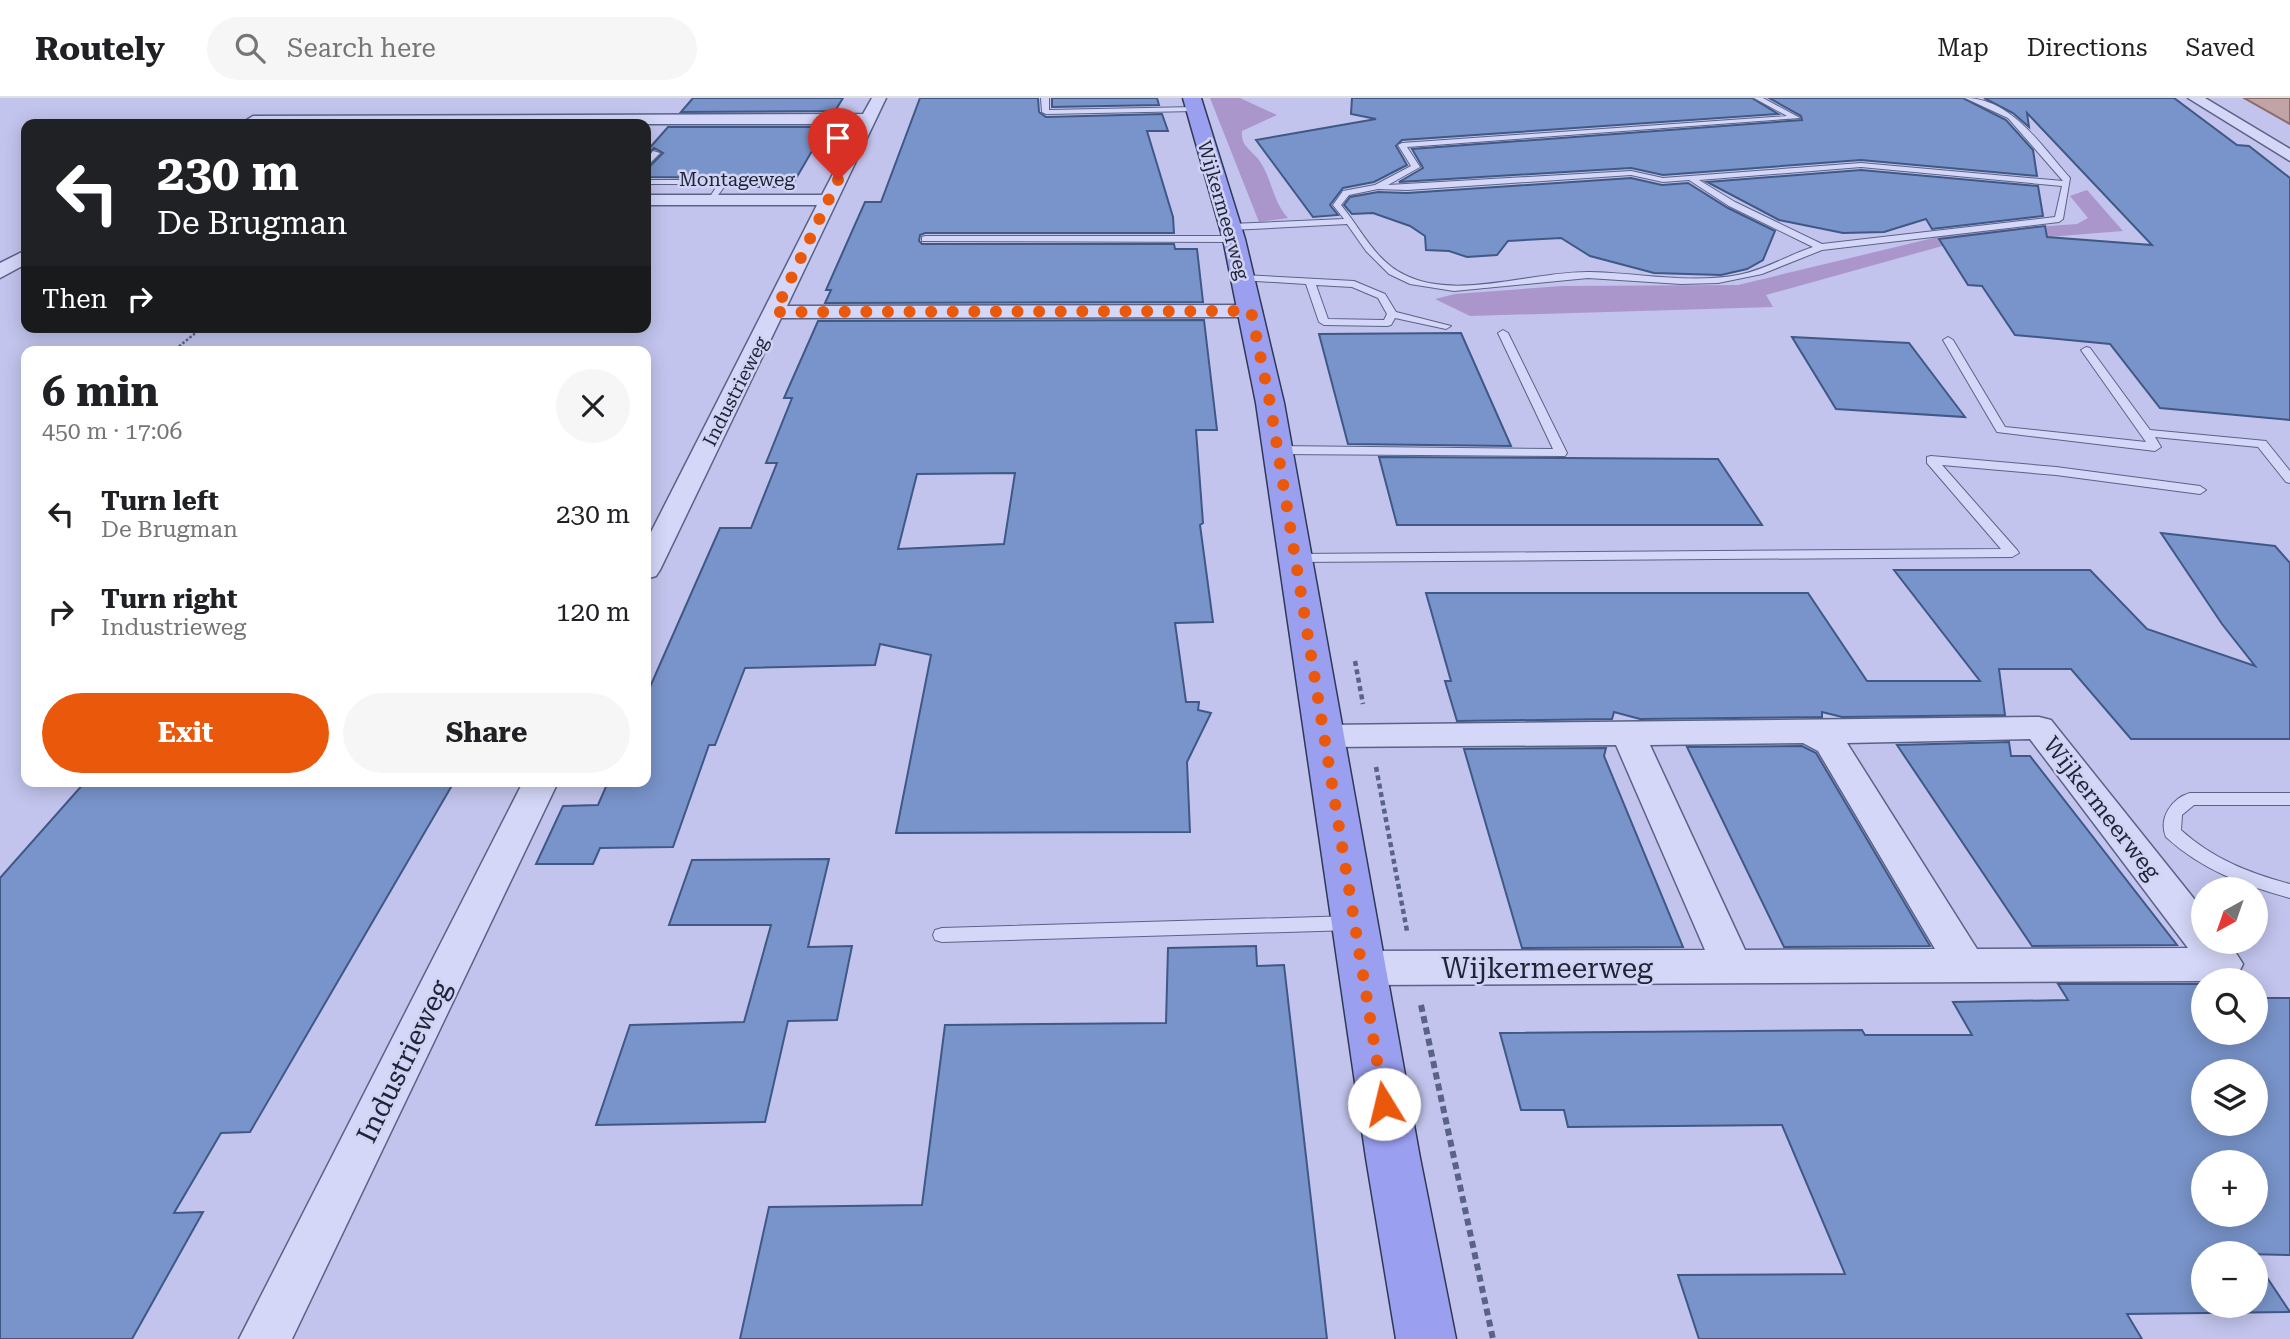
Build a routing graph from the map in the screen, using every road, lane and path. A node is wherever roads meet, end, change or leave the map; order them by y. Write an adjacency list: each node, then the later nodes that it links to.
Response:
1 (878, 98): 11 (street, Industrieweg)
2 (1045, 98): 7 (lane)
3 (1758, 98): 19 (lane)
4 (1969, 98): 18 (lane)
5 (2195, 98): 14 (street)
6 (281, 104): 9 (street)
7 (1194, 104): 24 (main road, Wijkermeerweg)
8 (596, 105): 10 (street)
9 (257, 119)
10 (584, 119)
11 (868, 119): 12 (street); 22 (street, Industrieweg)
12 (651, 120)
13 (656, 153): 15 (lane)
14 (2290, 156)
15 (651, 159)
16 (1691, 178): 18 (lane); 19 (lane); 26 (lane)
17 (651, 182): 21 (lane)
18 (2066, 184): 26 (lane)
19 (1377, 187): 23 (lane)
20 (651, 200): 21 (street, Montageweg)
21 (712, 200): 22 (street, Montageweg)
22 (829, 200): 31 (street, Industrieweg)
23 (1350, 221): 24 (lane); 26 (lane)
24 (1232, 233): 25 (lane); 30 (main road, Wijkermeerweg)
25 (925, 239)
26 (1821, 247)
27 (21, 259): 28 (street)
28 (0, 272)
29 (1309, 280): 30 (lane); 32 (lane); 32 (lane)
30 (1247, 294): 31 (street); 40 (main road, Wijkermeerweg)
31 (775, 312): 43 (street, Industrieweg)
32 (1392, 314): 33 (lane)
33 (1446, 326)
34 (196, 333): 37 (path)
35 (1503, 333): 40 (lane)
36 (1948, 340): 39 (lane)
37 (179, 346)
38 (2087, 350): 39 (lane)
39 (2146, 433): 41 (lane)
40 (1278, 450): 44 (main road, Wijkermeerweg)
41 (2290, 479)
42 (2200, 490): 44 (lane)
43 (653, 540)
44 (1295, 558): 47 (main road, Wijkermeerweg)
45 (1809, 732): 46 (street, Wijkermeerweg); 51 (street, Wijkermeerweg); 55 (street)
46 (1628, 733): 47 (street, Wijkermeerweg); 56 (street)
47 (1325, 736): 52 (main road, Wijkermeerweg)
48 (539, 787): 58 (street, Industrieweg)
49 (2290, 799): 50 (lane)
50 (2290, 891)
51 (2191, 922)
52 (1355, 923): 53 (lane); 57 (main road, Wijkermeerweg)
53 (942, 935)
54 (2216, 954): 55 (street, Wijkermeerweg)
55 (1966, 966): 56 (street, Wijkermeerweg)
56 (1732, 967): 57 (street, Wijkermeerweg)
57 (1362, 968): 59 (main road, Wijkermeerweg)
58 (265, 1339)
59 (1426, 1339)

